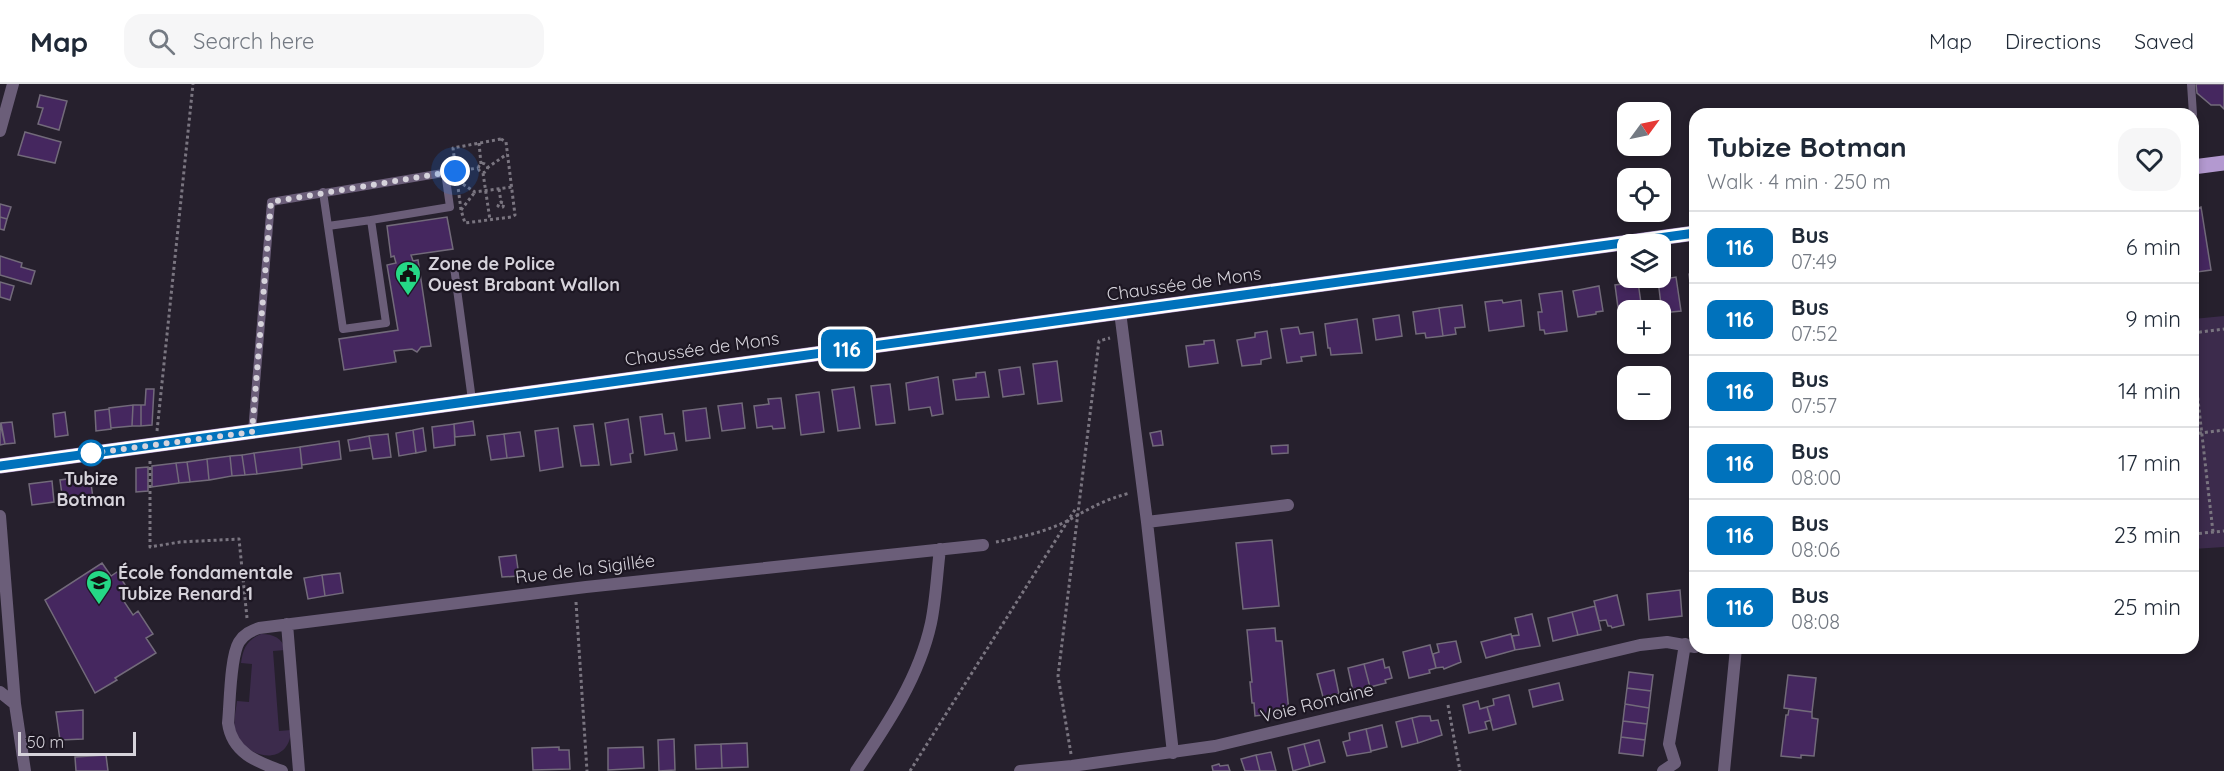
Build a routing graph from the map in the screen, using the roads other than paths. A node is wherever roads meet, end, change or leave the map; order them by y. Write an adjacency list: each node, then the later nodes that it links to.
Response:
1 (13, 84): 4 (street)
2 (2191, 84): 3 (lane)
3 (2193, 108)
4 (0, 131)
5 (2224, 163): 6 (main road)
6 (2199, 166)
7 (445, 172): 8 (lane); 9 (lane); 10 (lane)
8 (456, 175)
9 (324, 192): 11 (lane); 16 (lane)
10 (371, 220): 11 (lane); 11 (lane)
11 (328, 226)
12 (1689, 234): 14 (main road, Chaussée de Mons)
13 (454, 267): 15 (lane)
14 (1120, 312): 15 (main road, Chaussée de Mons); 20 (street)
15 (472, 400): 16 (main road, Chaussée de Mons)
16 (252, 432): 17 (main road, Chaussée de Mons)
17 (0, 466)
18 (1288, 504): 20 (street)
19 (0, 516): 28 (street)
20 (1147, 522): 29 (street)
21 (983, 544): 22 (street, Rue de la Sigillée)
22 (940, 549): 23 (street, Rue de la Sigillée); 34 (street)
23 (287, 624): 32 (street, Rue de la Sigillée); 33 (street)
24 (1689, 645): 29 (street, Voie Romaine)
25 (1689, 650): 30 (street)
26 (1735, 654): 37 (street)
27 (0, 692): 28 (street)
28 (15, 704): 31 (street)
29 (1173, 753): 35 (street, Voie Romaine)
30 (1679, 767): 36 (street)
31 (25, 771)
32 (282, 771)
33 (299, 771)
34 (856, 771)
35 (1020, 771)
36 (1663, 771)
37 (1724, 771)

